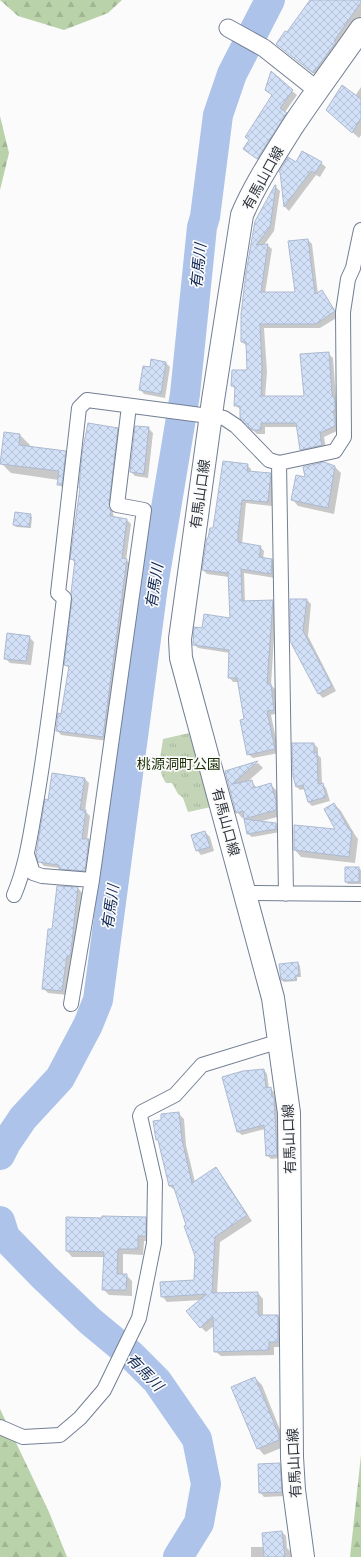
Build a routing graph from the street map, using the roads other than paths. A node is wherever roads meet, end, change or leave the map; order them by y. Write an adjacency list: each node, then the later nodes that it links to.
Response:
1 (226, 26): 3 (street)
2 (361, 29): 3 (main road, 有馬山口線)
3 (317, 90): 7 (main road, 有馬山口線)
4 (361, 230): 5 (street)
5 (357, 269): 8 (street)
6 (129, 406): 7 (street); 9 (street); 10 (street)
7 (205, 415): 8 (street); 11 (main road, 有馬山口線)
8 (279, 463): 12 (street)
9 (27, 854): 10 (street); 14 (street)
10 (92, 880): 15 (street)
11 (246, 893): 12 (street); 16 (main road, 有馬山口線)
12 (286, 894): 13 (street)
13 (361, 894)
14 (14, 895)
15 (71, 1004)
16 (280, 1041): 17 (street); 18 (main road, 有馬山口線)
17 (0, 1426)
18 (303, 1557)

